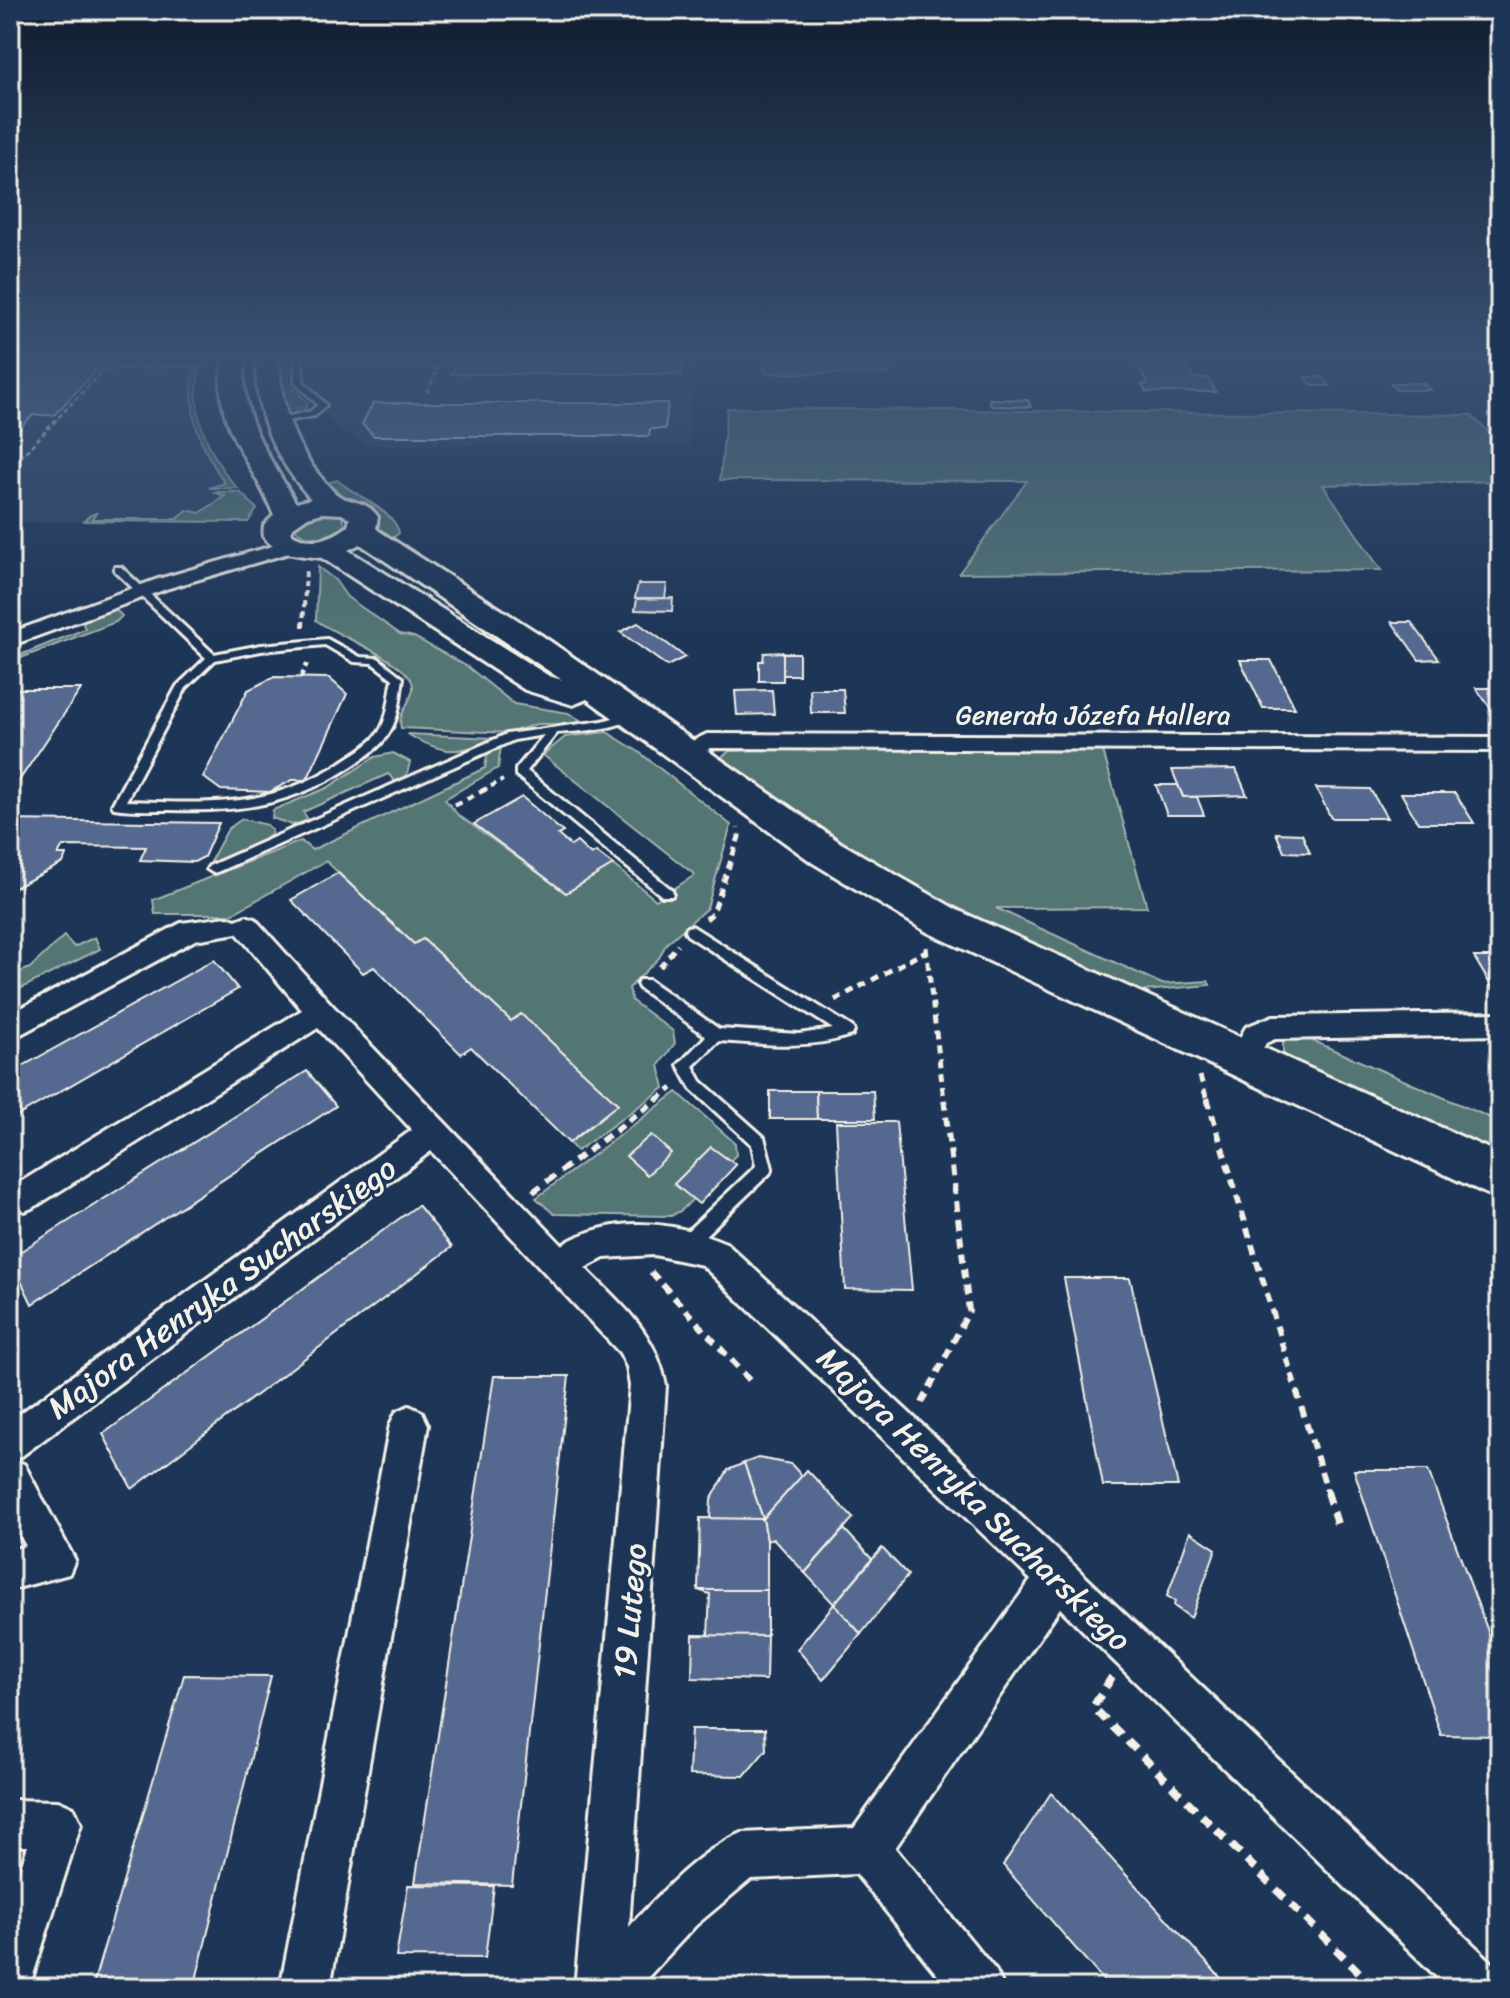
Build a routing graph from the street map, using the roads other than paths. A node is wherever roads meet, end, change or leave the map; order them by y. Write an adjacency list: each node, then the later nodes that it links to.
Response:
1 (253, 453): 5 (main road)
2 (292, 453): 3 (main road)
3 (332, 505): 4 (main road); 5 (main road)
4 (362, 529): 5 (main road); 10 (main road)
5 (296, 541): 7 (street); 10 (main road)
6 (118, 569): 7 (lane)
7 (153, 587): 8 (street); 9 (lane)
8 (10, 640)
9 (212, 658): 9 (lane)
10 (632, 716): 11 (lane); 13 (main road)
11 (552, 732): 14 (lane); 15 (lane)
12 (1500, 744): 13 (street, Generała Józefa Hallera)
13 (688, 752): 22 (main road)
14 (213, 869)
15 (667, 893)
16 (692, 931): 21 (lane)
17 (644, 984): 21 (lane)
18 (321, 1012): 20 (street); 23 (street); 25 (street)
19 (1500, 1024): 22 (street)
20 (10, 1028)
21 (716, 1035): 26 (lane)
22 (1225, 1052): 24 (main road)
23 (434, 1131): 27 (street); 29 (street, Majora Henryka Sucharskiego)
24 (1500, 1178)
25 (25, 1196)
26 (686, 1243): 27 (street, Majora Henryka Sucharskiego); 32 (street, Majora Henryka Sucharskiego)
27 (560, 1267): 37 (street, 19 Lutego)
28 (409, 1425): 36 (street)
29 (10, 1444)
30 (10, 1478): 31 (street)
31 (10, 1570)
32 (1057, 1577): 34 (street); 39 (street, Majora Henryka Sucharskiego)
33 (10, 1823): 35 (street)
34 (866, 1850): 37 (street, 19 Lutego); 38 (street)
35 (10, 1974)
36 (305, 1988)
37 (602, 1988)
38 (979, 1988)
39 (1483, 1988)

